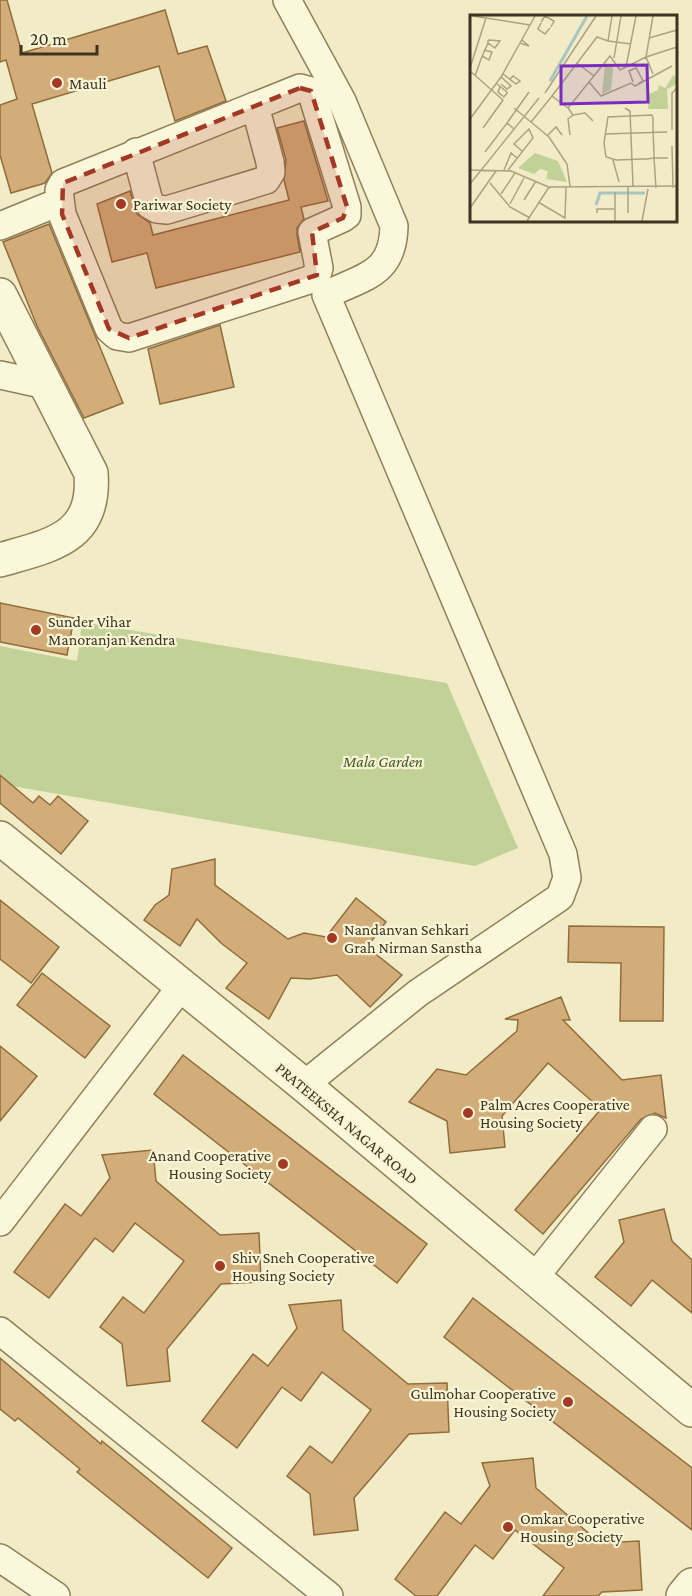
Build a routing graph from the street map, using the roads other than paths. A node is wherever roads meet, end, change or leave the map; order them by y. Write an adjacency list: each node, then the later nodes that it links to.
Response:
1 (287, 0): 12 (street)
2 (255, 106): 3 (street); 3 (street); 4 (street)
3 (135, 152): 4 (street)
4 (59, 202): 5 (street)
5 (0, 226)
6 (0, 295): 8 (street)
7 (0, 375): 8 (street)
8 (46, 385): 9 (street)
9 (0, 560)
10 (0, 838): 11 (street, PRATEEKSHA NAGAR ROAD)
11 (180, 988): 12 (street, PRATEEKSHA NAGAR ROAD); 14 (street)
12 (304, 1085): 15 (street, PRATEEKSHA NAGAR ROAD)
13 (653, 1129): 15 (street)
14 (0, 1222)
15 (534, 1278): 17 (street, PRATEEKSHA NAGAR ROAD)
16 (0, 1331): 21 (street)
17 (692, 1410)
18 (0, 1558): 20 (street)
19 (692, 1585): 22 (street)
20 (56, 1596)
21 (329, 1596)
22 (683, 1596)

